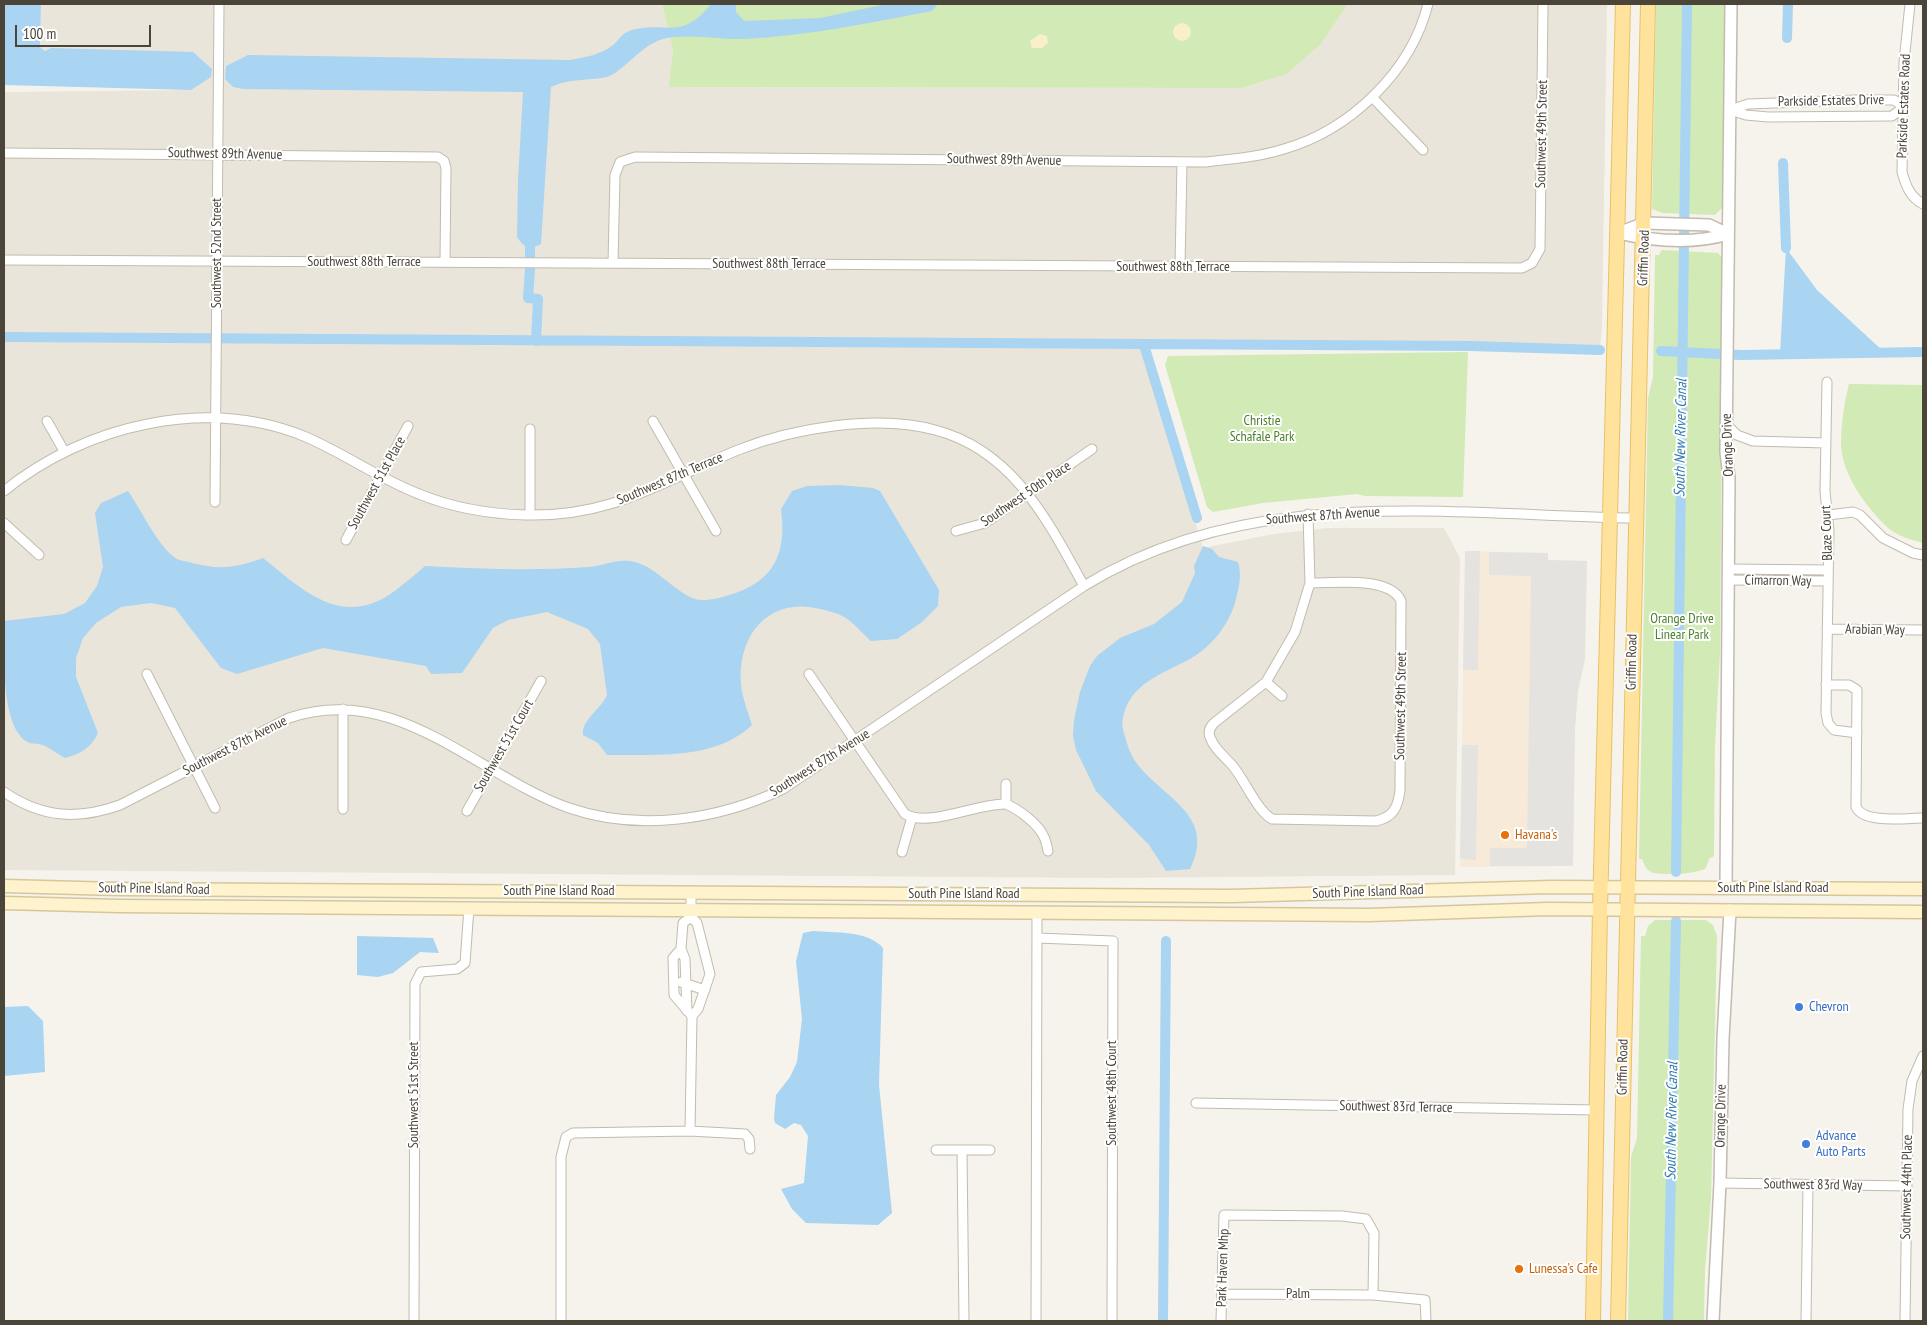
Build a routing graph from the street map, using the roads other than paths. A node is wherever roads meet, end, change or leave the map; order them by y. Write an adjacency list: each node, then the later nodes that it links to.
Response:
1 (219, 4): 15 (street, Southwest 52nd Street)
2 (1428, 4): 8 (street, Southwest 89th Avenue)
3 (1543, 4): 26 (street, Southwest 49th Street)
4 (1623, 4): 19 (main road, Griffin Road)
5 (1648, 4): 18 (main road, Griffin Road)
6 (1731, 4): 11 (street, Orange Drive)
7 (1910, 4): 10 (street, Parkside Estates Road)
8 (1372, 97): 13 (street); 16 (street, Southwest 89th Avenue)
9 (1832, 101): 10 (street, Parkside Estates Drive); 11 (street, Parkside Estates Drive); 12 (street)
10 (1904, 107): 12 (street, Parkside Estates Drive); 17 (street, Parkside Estates Road)
11 (1730, 110): 12 (street, Parkside Estates Drive); 20 (street, Orange Drive)
12 (1832, 116)
13 (1423, 150)
14 (4, 153): 15 (street, Southwest 89th Avenue)
15 (218, 154): 23 (street, Southwest 52nd Street); 24 (street, Southwest 89th Avenue)
16 (1182, 162): 25 (street, Southwest 89th Avenue); 27 (street)
17 (1922, 203)
18 (1651, 224): 19 (street); 20 (street); 21 (main road, Griffin Road)
19 (1618, 233): 21 (street); 46 (main road, Griffin Road)
20 (1728, 234): 21 (street); 32 (street, Orange Drive)
21 (1651, 239): 47 (main road, Griffin Road)
22 (4, 260): 23 (street, Southwest 88th Terrace)
23 (216, 261): 24 (street, Southwest 88th Terrace); 29 (street, Southwest 52nd Street)
24 (445, 262): 25 (street, Southwest 88th Terrace)
25 (613, 262): 27 (street, Southwest 88th Terrace)
26 (1532, 263): 27 (street, Southwest 88th Terrace)
27 (1180, 267)
28 (1827, 382): 35 (street, Blaze Court)
29 (216, 420): 37 (street, Southwest 87th Terrace); 38 (street, Southwest 87th Terrace); 42 (street, Southwest 52nd Street)
30 (47, 421): 37 (street)
31 (653, 421): 39 (street)
32 (1726, 424): 35 (street); 55 (street, Orange Drive)
33 (408, 426): 38 (street, Southwest 51st Place)
34 (530, 429): 44 (street)
35 (1826, 443): 45 (street, Blaze Court)
36 (1092, 449): 41 (street, Southwest 50th Place)
37 (64, 451): 40 (street, Southwest 87th Terrace)
38 (381, 475): 44 (street, Southwest 87th Terrace); 51 (street, Southwest 51st Place)
39 (684, 475): 41 (street, Southwest 87th Terrace); 44 (street, Southwest 87th Terrace); 49 (street)
40 (4, 491)
41 (1028, 494): 50 (street, Southwest 50th Place); 58 (street, Southwest 87th Terrace)
42 (215, 502)
43 (1308, 514): 46 (street, Southwest 87th Avenue); 57 (street); 58 (street, Southwest 87th Avenue)
44 (530, 515)
45 (1828, 515): 53 (street); 54 (street, Blaze Court)
46 (1609, 517): 47 (street, Southwest 87th Avenue); 83 (main road, Griffin Road)
47 (1635, 518): 84 (main road, Griffin Road)
48 (4, 523): 52 (street)
49 (716, 531)
50 (956, 531)
51 (346, 540)
52 (39, 555)
53 (1923, 555)
54 (1828, 570): 55 (street, Cimarron Way); 56 (street, Blaze Court)
55 (1728, 575): 56 (street, Cimarron Way); 85 (street, Orange Drive)
56 (1828, 581): 59 (street, Blaze Court)
57 (1310, 583): 64 (street); 64 (street, Southwest 49th Street)
58 (1084, 586): 69 (street, Southwest 87th Avenue)
59 (1828, 629): 60 (street, Arabian Way); 65 (street, Blaze Court)
60 (1923, 630)
61 (147, 674): 70 (street)
62 (809, 674): 69 (street)
63 (541, 681): 71 (street, Southwest 51st Court)
64 (1266, 682): 66 (street)
65 (1826, 685): 68 (street, Blaze Court); 68 (street)
66 (1282, 696)
67 (343, 709): 70 (street, Southwest 87th Avenue); 71 (street, Southwest 87th Avenue); 76 (street)
68 (1857, 733): 79 (street)
69 (855, 742): 71 (street, Southwest 87th Avenue); 78 (street)
70 (194, 766): 73 (street, Southwest 87th Avenue); 75 (street)
71 (491, 770): 77 (street, Southwest 51st Court)
72 (1006, 784): 74 (street)
73 (4, 792)
74 (1006, 804): 78 (street); 80 (street)
75 (215, 808)
76 (343, 809)
77 (468, 811)
78 (912, 818): 81 (street)
79 (1923, 818)
80 (1048, 851)
81 (902, 852)
82 (4, 886): 87 (main road, South Pine Island Road)
83 (1601, 887): 84 (main road, South Pine Island Road); 88 (main road, South Pine Island Road); 91 (main road, Griffin Road)
84 (1627, 887): 85 (main road, South Pine Island Road); 92 (main road, Griffin Road)
85 (1726, 887): 86 (main road, South Pine Island Road)
86 (1923, 889)
87 (691, 892): 88 (main road, South Pine Island Road); 97 (street)
88 (924, 894): 94 (main road)
89 (4, 903): 90 (main road, South Pine Island Road)
90 (469, 908): 97 (main road, South Pine Island Road); 117 (street, Southwest 51st Street)
91 (1600, 909): 92 (main road, South Pine Island Road); 95 (main road, South Pine Island Road); 106 (main road, Griffin Road)
92 (1626, 909): 93 (main road, South Pine Island Road); 125 (main road, Griffin Road)
93 (1730, 910): 96 (main road, South Pine Island Road); 112 (street, Orange Drive)
94 (923, 912): 95 (main road, South Pine Island Road); 97 (main road, South Pine Island Road)
95 (1037, 912): 98 (street)
96 (1923, 912)
97 (691, 913): 99 (street); 102 (street)
98 (1037, 938): 120 (street); 121 (street, Southwest 48th Court)
99 (681, 949): 100 (street); 101 (street)
100 (673, 981): 101 (street); 103 (street)
101 (686, 983): 102 (street); 103 (street)
102 (705, 990): 103 (street)
103 (689, 1013): 107 (street)
104 (1923, 1056): 114 (street, Southwest 44th Place)
105 (1196, 1103): 106 (street, Southwest 83rd Terrace)
106 (1596, 1110): 124 (main road, Griffin Road)
107 (690, 1131): 108 (street); 118 (street)
108 (750, 1149)
109 (936, 1150): 111 (street)
110 (990, 1150): 111 (street)
111 (962, 1151): 119 (street)
112 (1720, 1183): 113 (street, Southwest 83rd Way); 126 (street, Orange Drive)
113 (1808, 1185): 114 (street, Southwest 83rd Way); 127 (street)
114 (1907, 1186): 128 (street, Southwest 44th Place)
115 (1223, 1294): 116 (street, Palm); 116 (street, Park Haven Mhp); 122 (street, Park Haven Mhp)
116 (1373, 1294): 123 (street, Palm)
117 (414, 1321)
118 (561, 1321)
119 (964, 1321)
120 (1036, 1321)
121 (1112, 1321)
122 (1221, 1321)
123 (1426, 1321)
124 (1593, 1321)
125 (1618, 1321)
126 (1713, 1321)
127 (1806, 1321)
128 (1905, 1321)

